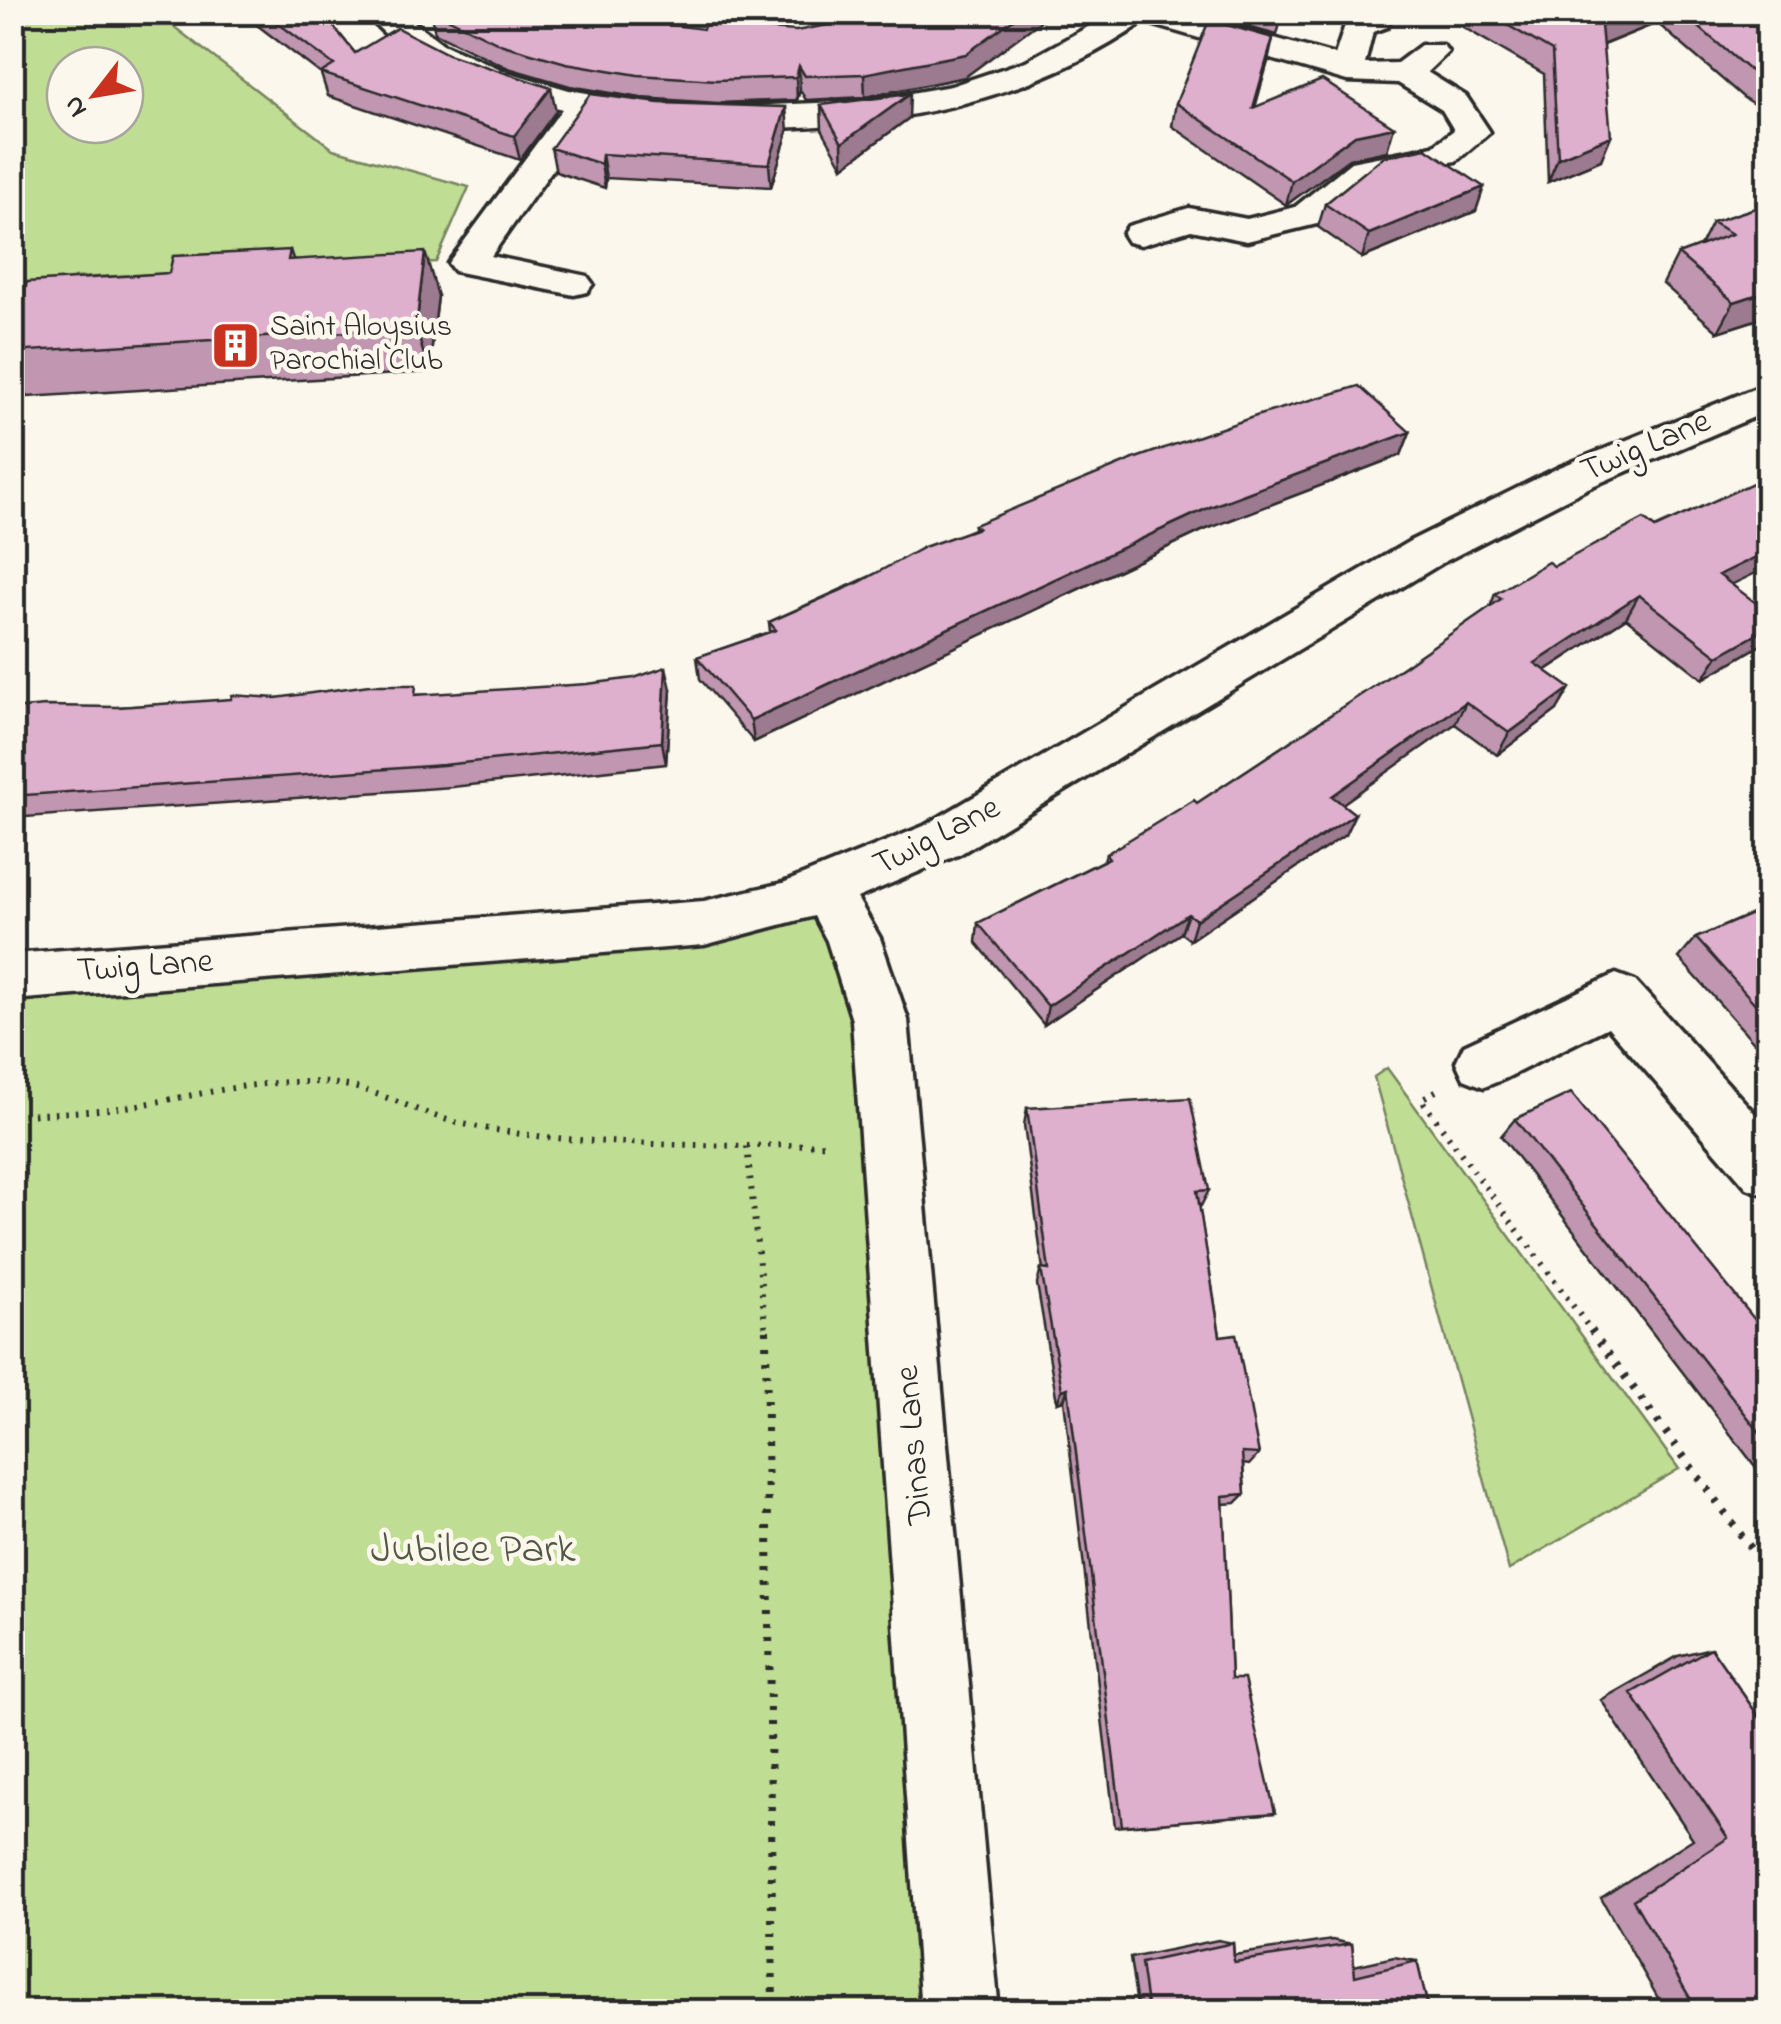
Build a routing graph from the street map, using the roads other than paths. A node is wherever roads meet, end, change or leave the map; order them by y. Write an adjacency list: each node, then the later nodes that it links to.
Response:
1 (380, 12): 5 (street)
2 (1141, 12): 4 (street); 5 (street)
3 (1378, 12): 4 (street)
4 (1348, 71): 6 (street)
5 (584, 102): 7 (street)
6 (1142, 234)
7 (574, 284)
8 (1768, 396): 9 (street, Twig Lane)
9 (826, 890): 10 (street, Twig Lane); 13 (street, Dinas Lane)
10 (12, 977)
11 (1484, 1062): 12 (street)
12 (1768, 1169)
13 (960, 2012)

